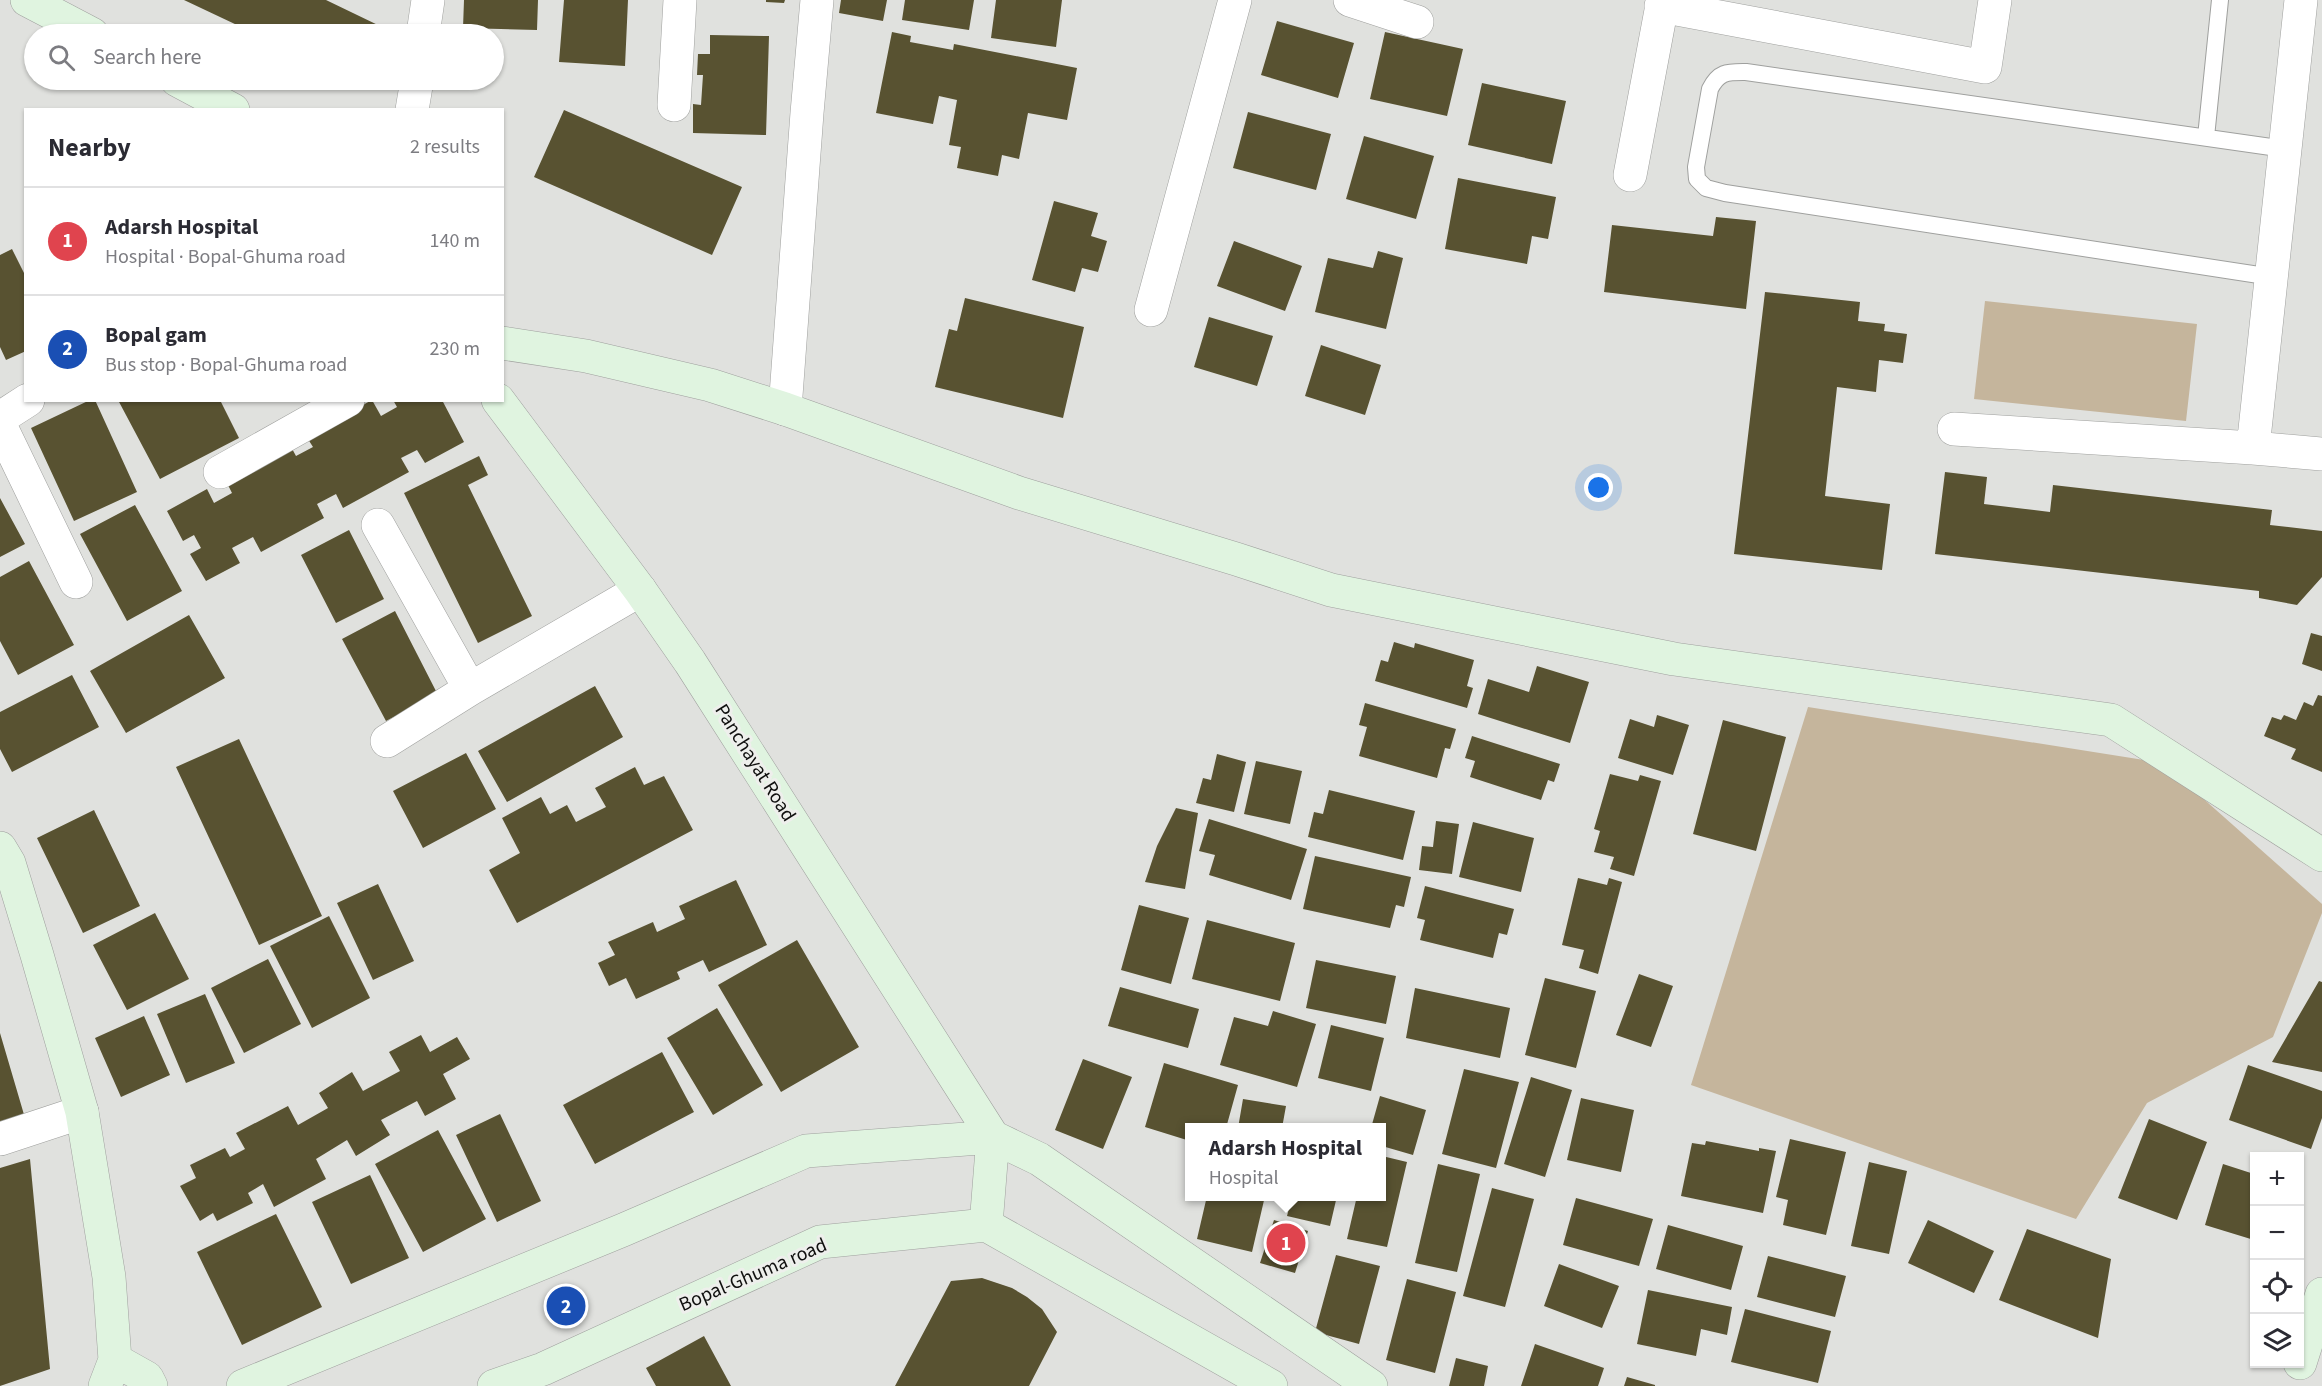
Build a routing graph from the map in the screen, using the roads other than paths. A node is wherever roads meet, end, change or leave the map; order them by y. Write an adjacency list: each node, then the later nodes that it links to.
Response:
1 (27, 0): 12 (street)
2 (428, 0): 13 (street)
3 (680, 0): 16 (street)
4 (818, 0): 28 (street)
5 (1235, 0): 23 (street)
6 (1350, 0): 11 (street)
7 (1995, 0): 10 (street)
8 (2220, 0): 19 (lane)
9 (2301, 0): 20 (street)
10 (1662, 3): 21 (street)
11 (1417, 22)
12 (73, 24)
13 (424, 24)
14 (196, 90): 17 (street)
15 (415, 90): 18 (street)
16 (674, 105)
17 (229, 108)
18 (412, 108)
19 (2206, 137): 20 (lane); 22 (lane)
20 (2285, 149): 22 (street)
21 (1630, 175)
22 (2272, 277): 32 (street)
23 (1151, 310)
24 (504, 343): 28 (street)
25 (25, 402): 29 (street)
26 (344, 402): 34 (street)
27 (499, 402): 37 (street, Panchayat Road)
28 (785, 409): 40 (street)
29 (0, 418)
30 (0, 425): 36 (street)
31 (1954, 429): 32 (street)
32 (2253, 448): 33 (street)
33 (2322, 454)
34 (220, 472)
35 (378, 525): 38 (street)
36 (76, 582)
37 (640, 590): 38 (street); 43 (street, Panchayat Road)
38 (470, 689): 39 (street)
39 (387, 741)
40 (2322, 855)
41 (3, 859): 42 (street)
42 (82, 1112): 44 (street); 49 (street)
43 (993, 1137): 45 (street); 51 (street); 54 (street)
44 (0, 1138)
45 (986, 1225): 52 (street, Bopal-Ghuma road); 53 (street)
46 (2322, 1294): 47 (street)
47 (2304, 1350)
48 (2298, 1368): 55 (street)
49 (110, 1373): 50 (street)
50 (151, 1386)
51 (243, 1386)
52 (494, 1386)
53 (1271, 1386)
54 (1371, 1386)
55 (2292, 1386)

